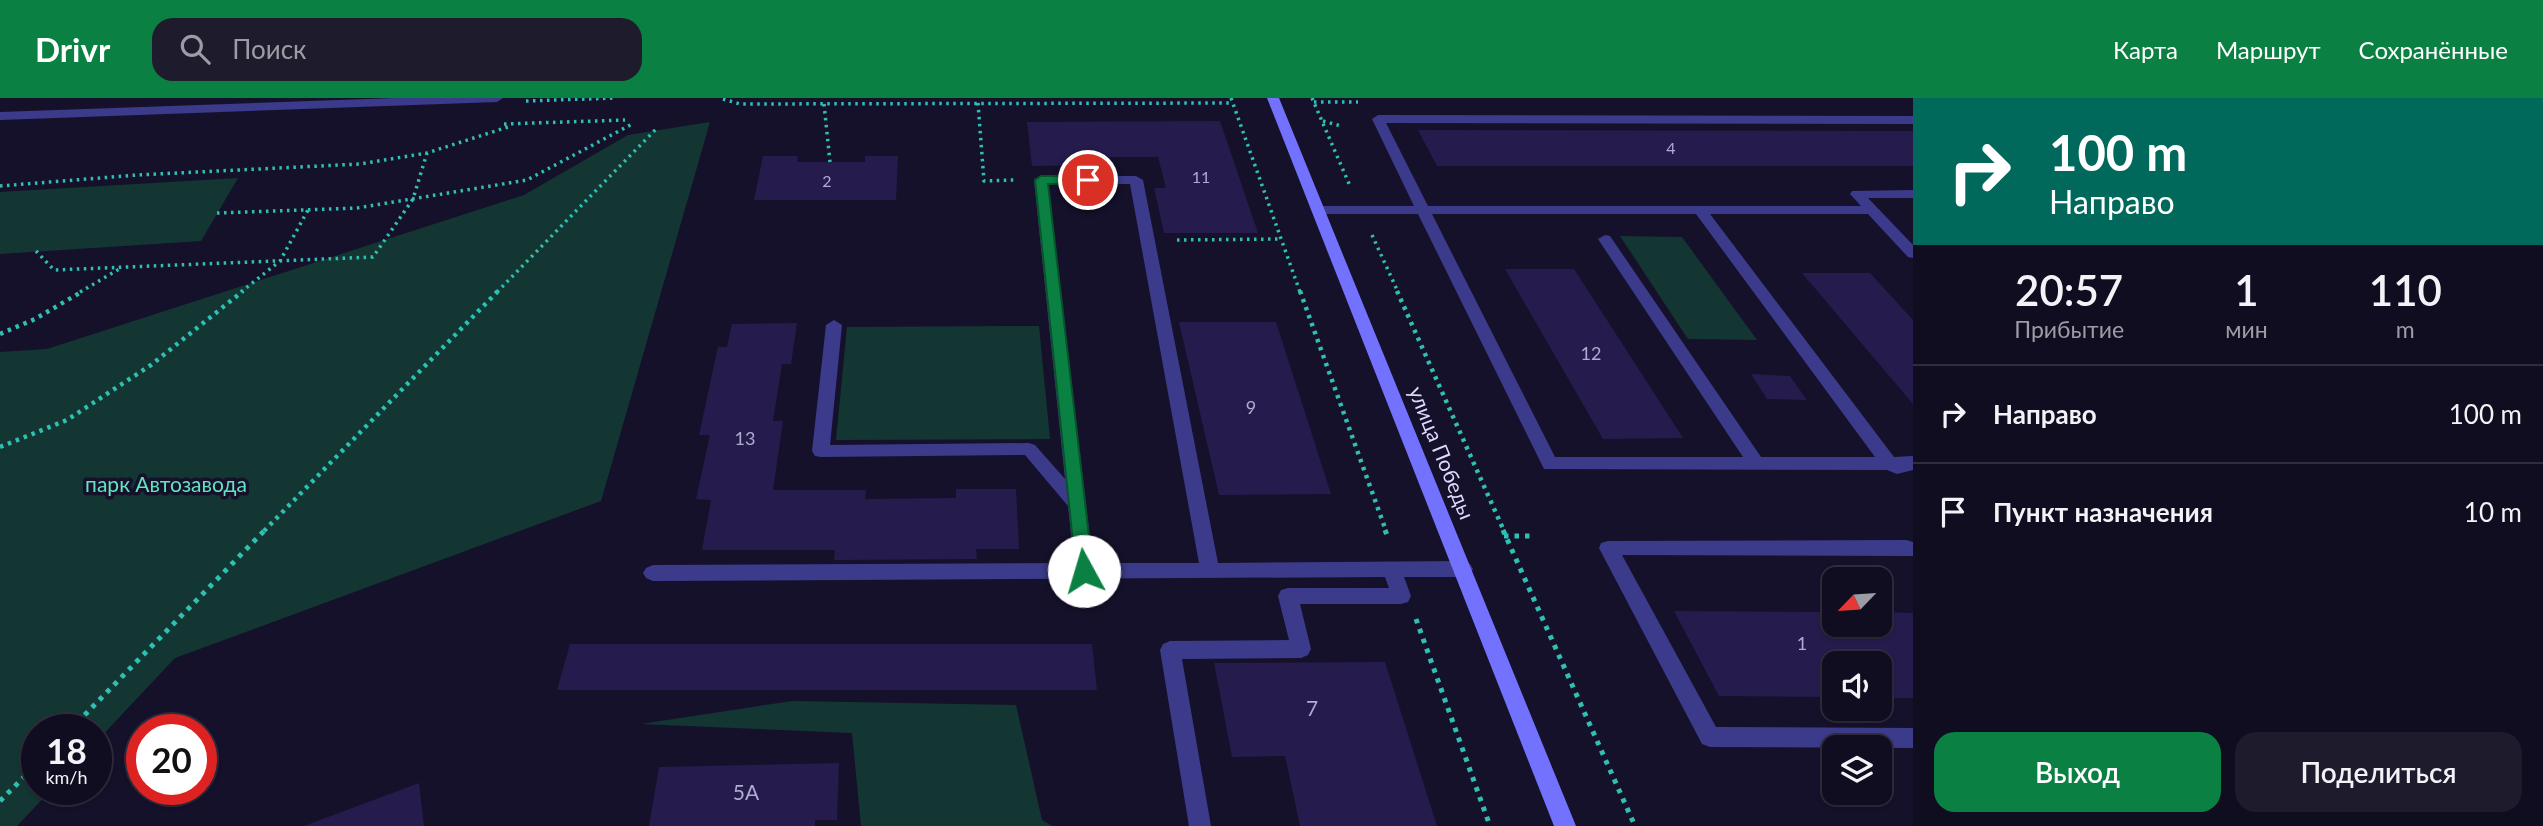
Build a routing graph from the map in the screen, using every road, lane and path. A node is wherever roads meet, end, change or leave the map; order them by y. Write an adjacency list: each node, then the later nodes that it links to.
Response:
1 (497, 98): 8 (street)
2 (1273, 98): 22 (main road, улица Победы)
3 (1312, 98): 10 (path)
4 (723, 99): 7 (path)
5 (1232, 100): 6 (path); 28 (path)
6 (978, 103): 7 (path); 17 (path)
7 (824, 104): 16 (path)
8 (0, 116)
9 (1913, 120): 24 (street)
10 (1322, 121): 13 (path); 23 (path)
11 (634, 123): 20 (path)
12 (516, 124): 15 (path)
13 (1341, 126)
14 (658, 127): 51 (path)
15 (427, 153): 18 (path); 20 (path)
16 (830, 162)
17 (1041, 180): 30 (street); 42 (street)
18 (0, 186)
19 (1913, 194): 26 (street)
20 (413, 199): 21 (path); 33 (path)
21 (308, 210): 27 (path); 33 (path)
22 (1318, 210): 23 (street); 47 (main road, улица Победы)
23 (1361, 210): 24 (street); 43 (path)
24 (1423, 210): 25 (street); 38 (street)
25 (1701, 211): 26 (street); 39 (street)
26 (1872, 211): 32 (street)
27 (217, 213)
28 (1281, 239): 30 (path); 46 (path)
29 (1605, 239): 38 (street)
30 (1148, 241): 48 (street)
31 (36, 251): 34 (path)
32 (1913, 254)
33 (280, 261): 34 (path); 37 (path)
34 (122, 267): 36 (path)
35 (834, 325): 42 (street)
36 (0, 334)
37 (0, 447)
38 (1756, 463): 39 (street)
39 (1889, 463): 40 (street); 41 (street)
40 (1913, 463)
41 (1913, 474)
42 (1077, 504): 49 (street)
43 (1504, 536): 44 (path); 58 (path)
44 (1531, 536)
45 (1913, 549): 52 (street)
46 (1395, 569): 47 (street); 48 (street); 55 (street); 56 (path)
47 (1462, 569): 57 (main road, улица Победы)
48 (1210, 570): 49 (street)
49 (1084, 571): 50 (street)
50 (653, 573)
51 (86, 714)
52 (1913, 738)
53 (21, 780): 54 (path)
54 (0, 801)
55 (1200, 826)
56 (1490, 826)
57 (1566, 826)
58 (1635, 826)

